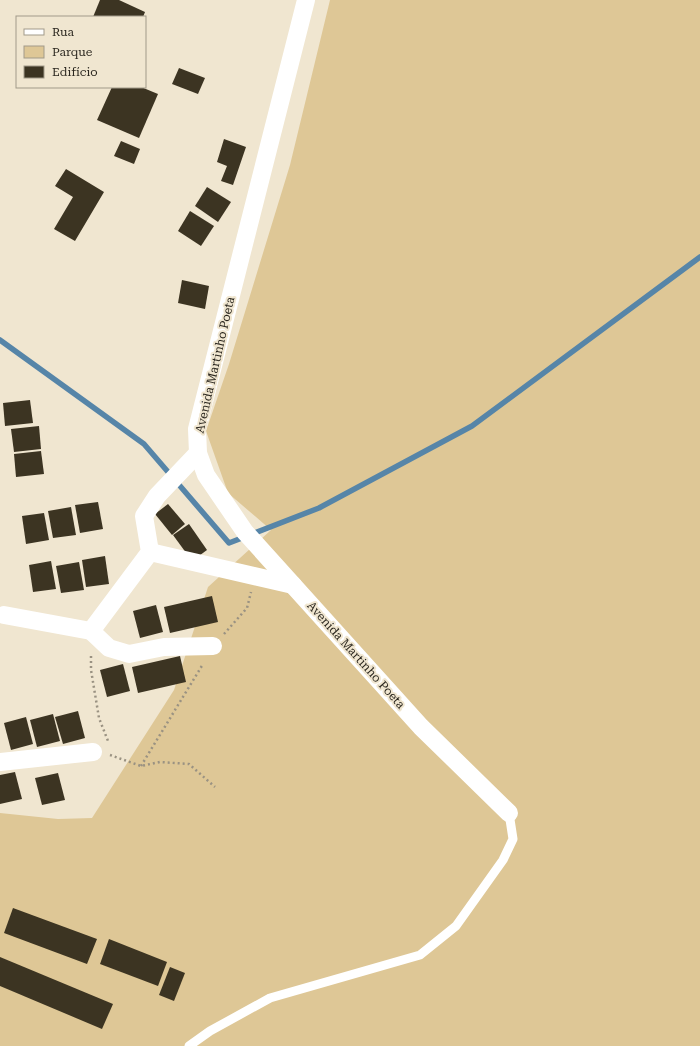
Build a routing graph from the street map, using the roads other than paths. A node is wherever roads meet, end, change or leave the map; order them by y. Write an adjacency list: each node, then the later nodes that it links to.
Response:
1 (306, 0): 2 (street, Avenida Martinho Poeta)
2 (198, 453): 3 (street); 4 (street, Avenida Martinho Poeta)
3 (150, 552): 4 (street); 6 (street)
4 (293, 585): 10 (street, Avenida Martinho Poeta)
5 (1, 615): 6 (street)
6 (91, 631): 7 (street)
7 (213, 646)
8 (93, 752): 9 (street)
9 (0, 762)
10 (509, 813): 11 (lane)
11 (189, 1046)

